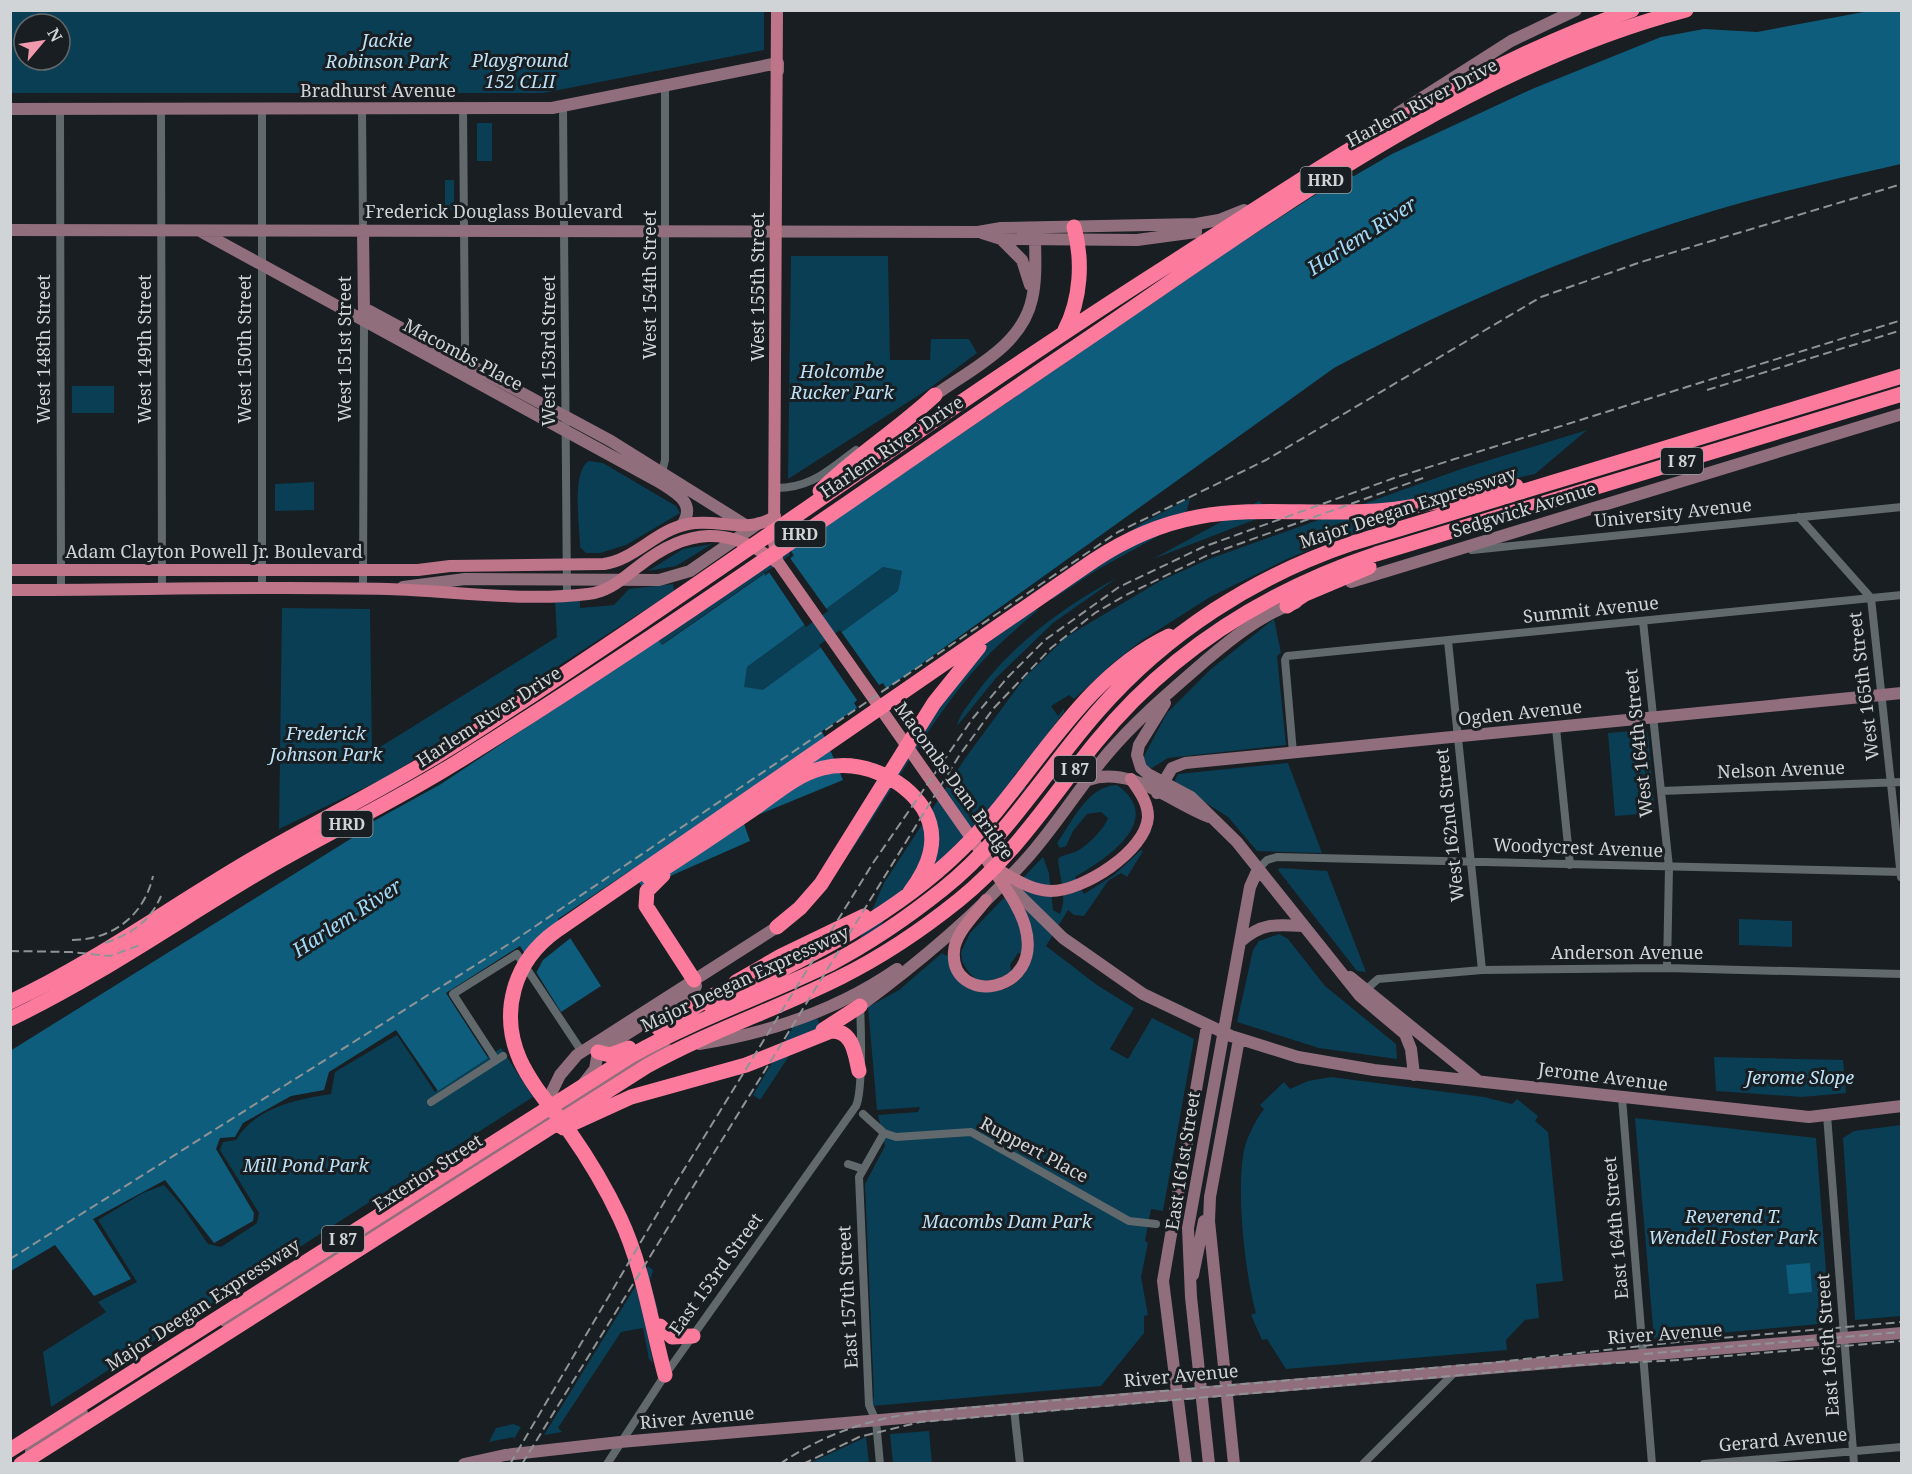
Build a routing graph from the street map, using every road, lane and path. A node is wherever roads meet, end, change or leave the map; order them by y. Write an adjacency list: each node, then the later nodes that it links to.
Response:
1 (777, 10): 5 (street); 48 (main road, West 155th Street)
2 (1576, 10): 16 (main road, Harlem River Drive)
3 (1632, 10): 50 (highway, Harlem River Drive / HRD)
4 (1686, 10): 14 (highway, Harlem River Drive / HRD)
5 (778, 63): 6 (main road, Bradhurst Avenue); 26 (main road, Adam Clayton Powell Jr. Boulevard)
6 (665, 86): 7 (main road, Bradhurst Avenue); 21 (street, West 154th Street)
7 (563, 107): 13 (main road, Bradhurst Avenue); 20 (street, West 153rd Street)
8 (10, 109): 9 (main road, Bradhurst Avenue)
9 (60, 109): 10 (main road, Bradhurst Avenue); 18 (street, West 148th Street)
10 (161, 109): 11 (main road, Bradhurst Avenue); 22 (street, West 149th Street)
11 (262, 109): 12 (main road, Bradhurst Avenue); 19 (street, West 150th Street)
12 (362, 109): 13 (main road, Bradhurst Avenue); 24 (street, West 151st Street)
13 (463, 109): 25 (street)
14 (1264, 219): 16 (highway); 40 (highway, Harlem River Drive / HRD)
15 (1110, 227): 28 (main road, Frederick Douglass Boulevard); 29 (main road, Frederick Douglass Boulevard); 32 (main road)
16 (1196, 228): 28 (main road, Frederick Douglass Boulevard)
17 (10, 230): 18 (main road, Frederick Douglass Boulevard)
18 (60, 230): 22 (main road, Frederick Douglass Boulevard); 60 (street, West 148th Street)
19 (262, 230): 23 (main road, Frederick Douglass Boulevard); 24 (main road, Frederick Douglass Boulevard); 33 (street, West 150th Street)
20 (566, 230): 21 (main road, Frederick Douglass Boulevard); 25 (main road, Frederick Douglass Boulevard); 42 (street, West 153rd Street)
21 (667, 230): 26 (main road, Frederick Douglass Boulevard); 44 (street, West 154th Street)
22 (161, 231): 23 (main road, Frederick Douglass Boulevard); 61 (street, West 149th Street)
23 (199, 231): 33 (main road, Macombs Place)
24 (363, 231): 25 (main road, Frederick Douglass Boulevard); 35 (main road, West 151st Street)
25 (464, 231): 36 (street)
26 (777, 231): 27 (main road, Frederick Douglass Boulevard); 46 (main road, Adam Clayton Powell Jr. Boulevard)
27 (978, 232): 30 (main road, Frederick Douglass Boulevard); 31 (main road, Frederick Douglass Boulevard)
28 (1155, 232): 32 (main road, Frederick Douglass Boulevard)
29 (1076, 233): 30 (main road, Frederick Douglass Boulevard); 32 (main road, Frederick Douglass Boulevard); 40 (highway)
30 (1035, 234): 31 (main road, Frederick Douglass Boulevard); 34 (main road, Harlem River Drive)
31 (1001, 239): 34 (main road)
32 (1110, 240)
33 (262, 266): 35 (main road, Macombs Place); 62 (street, West 150th Street)
34 (1032, 298): 39 (main road, Harlem River Drive)
35 (364, 314): 36 (main road, Macombs Place); 63 (street, West 151st Street)
36 (461, 367): 42 (main road, Macombs Place); 43 (main road, Macombs Place)
37 (1902, 376): 45 (highway, Major Deegan Expressway / I 87)
38 (1902, 394): 53 (highway, Major Deegan Expressway / I 87)
39 (935, 395): 46 (street, Harlem River Drive); 50 (highway)
40 (994, 402): 77 (highway, Harlem River Drive / HRD)
41 (1902, 414): 56 (main road, Sedgwick Avenue)
42 (565, 416): 43 (street, West 153rd Street); 44 (main road, Macombs Place)
43 (565, 430): 44 (main road, Macombs Place); 58 (street, West 153rd Street)
44 (661, 478): 51 (main road, Macombs Place); 52 (main road, Macombs Place)
45 (1561, 480): 79 (highway); 80 (highway, Major Deegan Expressway / I 87)
46 (776, 488): 65 (main road, Adam Clayton Powell Jr. Boulevard)
47 (1902, 507): 49 (street, University Avenue)
48 (774, 516): 51 (main road); 55 (main road, West 155th Street)
49 (1799, 517): 56 (street, University Avenue); 75 (street, West 165th Street)
50 (793, 520): 77 (highway, Harlem River Drive / HRD)
51 (742, 524): 52 (main road, Adam Clayton Powell Jr. Boulevard); 55 (main road, Macombs Place)
52 (682, 525): 58 (main road, Adam Clayton Powell Jr. Boulevard)
53 (1463, 527): 76 (highway); 135 (highway, Major Deegan Expressway / I 87)
54 (721, 536): 55 (main road); 57 (main road, Adam Clayton Powell Jr. Boulevard); 72 (main road, Adam Clayton Powell Jr. Boulevard)
55 (768, 537): 57 (main road, Macombs Place)
56 (1447, 552): 76 (main road, Sedgwick Avenue)
57 (778, 563): 94 (main road, Macombs Dam Bridge)
58 (567, 568): 64 (main road, Adam Clayton Powell Jr. Boulevard); 72 (street, West 153rd Street)
59 (10, 570): 60 (main road, Adam Clayton Powell Jr. Boulevard)
60 (61, 570): 61 (main road, Adam Clayton Powell Jr. Boulevard); 69 (street, West 148th Street)
61 (162, 570): 62 (main road, Adam Clayton Powell Jr. Boulevard); 70 (street, West 149th Street)
62 (262, 570): 63 (main road, Adam Clayton Powell Jr. Boulevard); 71 (street, West 150th Street)
63 (363, 570): 64 (main road, Adam Clayton Powell Jr. Boulevard); 66 (street, West 151st Street)
64 (418, 570): 65 (main road, Adam Clayton Powell Jr. Boulevard)
65 (465, 579): 67 (main road, Adam Clayton Powell Jr. Boulevard); 73 (main road)
66 (363, 589): 67 (main road, Adam Clayton Powell Jr. Boulevard); 71 (main road, Adam Clayton Powell Jr. Boulevard)
67 (390, 589): 73 (main road, Adam Clayton Powell Jr. Boulevard)
68 (10, 590): 69 (main road, Adam Clayton Powell Jr. Boulevard)
69 (61, 590): 70 (main road, Adam Clayton Powell Jr. Boulevard)
70 (162, 590): 71 (main road, Adam Clayton Powell Jr. Boulevard)
71 (262, 590)
72 (567, 592): 73 (main road, Adam Clayton Powell Jr. Boulevard)
73 (465, 594)
74 (1902, 595): 75 (street, Summit Avenue)
75 (1870, 598): 78 (street, Summit Avenue); 84 (street, West 165th Street)
76 (1287, 606): 82 (main road, Sedgwick Avenue)
77 (673, 612): 115 (highway, Harlem River Drive / HRD); 117 (highway, Harlem River Drive / HRD)
78 (1643, 621): 81 (street, Summit Avenue); 85 (street, West 164th Street)
79 (1005, 622): 107 (highway); 133 (highway)
80 (1190, 626): 94 (highway); 120 (highway, Major Deegan Expressway / I 87)
81 (1448, 641): 87 (street, West 162nd Street); 88 (street, Summit Avenue)
82 (1179, 685): 90 (main road); 92 (main road)
83 (1902, 693): 84 (main road, Ogden Avenue)
84 (1883, 694): 85 (main road, Ogden Avenue); 91 (street, West 165th Street)
85 (1653, 718): 86 (main road, Ogden Avenue); 93 (street, West 164th Street)
86 (1556, 728): 87 (main road, Ogden Avenue); 97 (street)
87 (1457, 737): 88 (main road, Ogden Avenue); 95 (street, West 162nd Street)
88 (1293, 753): 92 (main road, Ogden Avenue)
89 (1131, 779): 90 (main road); 92 (main road); 98 (main road)
90 (1088, 780): 104 (main road)
91 (1897, 782): 93 (street, Nelson Avenue); 101 (street, West 165th Street)
92 (1160, 787): 100 (main road)
93 (1661, 791): 99 (street, West 164th Street)
94 (971, 841): 98 (main road, Macombs Dam Bridge); 103 (highway)
95 (1470, 861): 97 (street, Woodycrest Avenue); 100 (street, Woodycrest Avenue); 111 (street, West 162nd Street)
96 (675, 863): 103 (highway); 113 (highway); 133 (highway)
97 (1569, 865): 99 (street, Woodycrest Avenue)
98 (991, 866): 104 (main road); 118 (main road, Macombs Dam Bridge)
99 (1668, 867): 101 (street, Woodycrest Avenue); 110 (street, West 164th Street)
100 (1258, 869): 106 (main road); 109 (main road, East 161st Street)
101 (1901, 872): 102 (street, West 165th Street)
102 (1902, 878)
103 (910, 892): 105 (highway)
104 (986, 900): 108 (main road)
105 (894, 903): 120 (highway); 122 (highway)
106 (1303, 926): 109 (main road); 114 (main road)
107 (777, 927): 113 (main road)
108 (950, 932): 116 (main road); 131 (main road)
109 (1240, 942): 140 (main road, East 161st Street)
110 (1667, 969): 111 (street, Anderson Avenue); 112 (street, Anderson Avenue)
111 (1482, 970): 114 (street, Anderson Avenue)
112 (1902, 974)
113 (694, 980): 122 (main road)
114 (1363, 992): 124 (main road); 125 (main road)
115 (10, 1002)
116 (860, 1006): 119 (highway); 123 (street)
117 (10, 1018)
118 (1210, 1027): 121 (main road, Macombs Dam Bridge); 142 (main road, East 161st Street)
119 (833, 1028): 123 (highway); 135 (highway)
120 (677, 1030): 160 (highway, Major Deegan Expressway / I 87)
121 (1236, 1038): 124 (main road, Macombs Dam Bridge); 138 (main road, East 161st Street)
122 (591, 1049): 127 (street); 131 (main road, Exterior Street); 132 (main road)
123 (859, 1071): 148 (street, East 153rd Street)
124 (1414, 1074): 125 (main road, Macombs Dam Bridge)
125 (1477, 1080): 126 (main road, Jerome Avenue)
126 (1622, 1098): 130 (main road, Jerome Avenue); 150 (street, East 164th Street)
127 (431, 1102)
128 (1902, 1106): 130 (main road, Jerome Avenue)
129 (863, 1114): 134 (street)
130 (1827, 1115): 149 (street, East 165th Street)
131 (550, 1116): 132 (main road, Exterior Street)
132 (536, 1125): 145 (main road, Exterior Street)
133 (570, 1133): 146 (highway)
134 (884, 1133): 137 (street, East 157th Street); 139 (street, Ruppert Place)
135 (516, 1148): 162 (highway, Major Deegan Expressway / I 87)
136 (848, 1164): 137 (street)
137 (863, 1169): 157 (street, East 157th Street)
138 (1210, 1197): 141 (main road); 144 (main road, East 161st Street)
139 (1156, 1224)
140 (1188, 1228): 141 (main road); 142 (main road); 143 (main road, East 161st Street)
141 (1198, 1255): 143 (main road); 144 (main road)
142 (1166, 1265): 155 (main road, East 161st Street)
143 (1190, 1284): 154 (main road, East 161st Street)
144 (1216, 1307): 153 (main road, East 161st Street)
145 (248, 1310): 162 (main road, Exterior Street); 163 (main road, Exterior Street)
146 (657, 1331): 148 (highway); 151 (highway)
147 (1902, 1333): 149 (main road, River Avenue)
148 (693, 1336): 151 (street, East 153rd Street)
149 (1844, 1338): 150 (main road, River Avenue); 161 (street, East 165th Street)
150 (1643, 1354): 152 (main road, River Avenue); 172 (street, East 164th Street)
151 (668, 1370): 158 (street, East 153rd Street)
152 (1456, 1371): 153 (main road, River Avenue); 171 (street)
153 (1225, 1390): 154 (main road, River Avenue); 170 (main road, East 161st Street)
154 (1203, 1392): 155 (main road, River Avenue); 169 (main road, East 161st Street)
155 (1176, 1395): 156 (main road, River Avenue); 168 (main road, East 161st Street)
156 (1014, 1409): 157 (main road, River Avenue); 167 (street)
157 (876, 1421): 158 (main road, River Avenue); 166 (street, East 157th Street)
158 (620, 1442): 164 (main road, River Avenue); 165 (street, East 153rd Street)
159 (1902, 1447): 161 (street, Gerard Avenue)
160 (10, 1450)
161 (1853, 1451): 173 (street, Gerard Avenue); 174 (street, East 165th Street)
162 (19, 1464)
163 (28, 1464)
164 (464, 1464)
165 (607, 1464)
166 (880, 1464)
167 (1020, 1464)
168 (1186, 1464)
169 (1209, 1464)
170 (1233, 1464)
171 (1364, 1464)
172 (1652, 1464)
173 (1704, 1464)
174 (1854, 1464)

